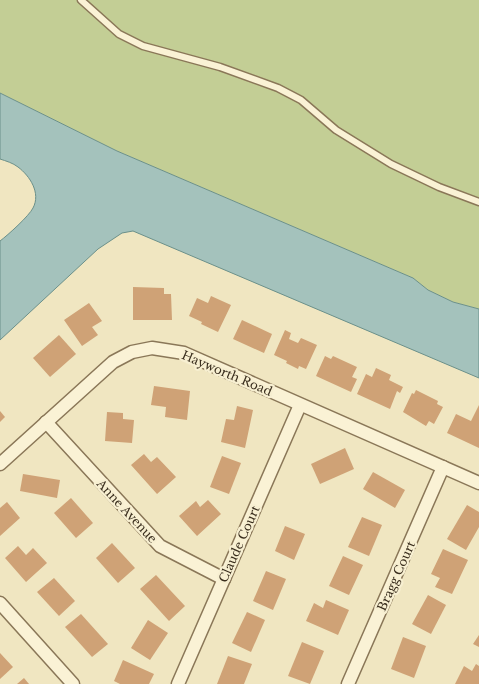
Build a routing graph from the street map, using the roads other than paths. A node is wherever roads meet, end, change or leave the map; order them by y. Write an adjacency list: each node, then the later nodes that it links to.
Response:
1 (81, 0): 2 (lane)
2 (479, 202)
3 (300, 405): 4 (street, Hayworth Road); 6 (street, Hayworth Road); 8 (street, Claude Court)
4 (46, 422): 5 (street, Hayworth Road); 8 (street, Anne Avenue)
5 (0, 464)
6 (443, 467): 7 (street, Hayworth Road); 12 (street, Bragg Court)
7 (479, 483)
8 (224, 579): 11 (street, Claude Court)
9 (0, 603): 10 (street)
10 (73, 684)
11 (178, 684)
12 (348, 684)

